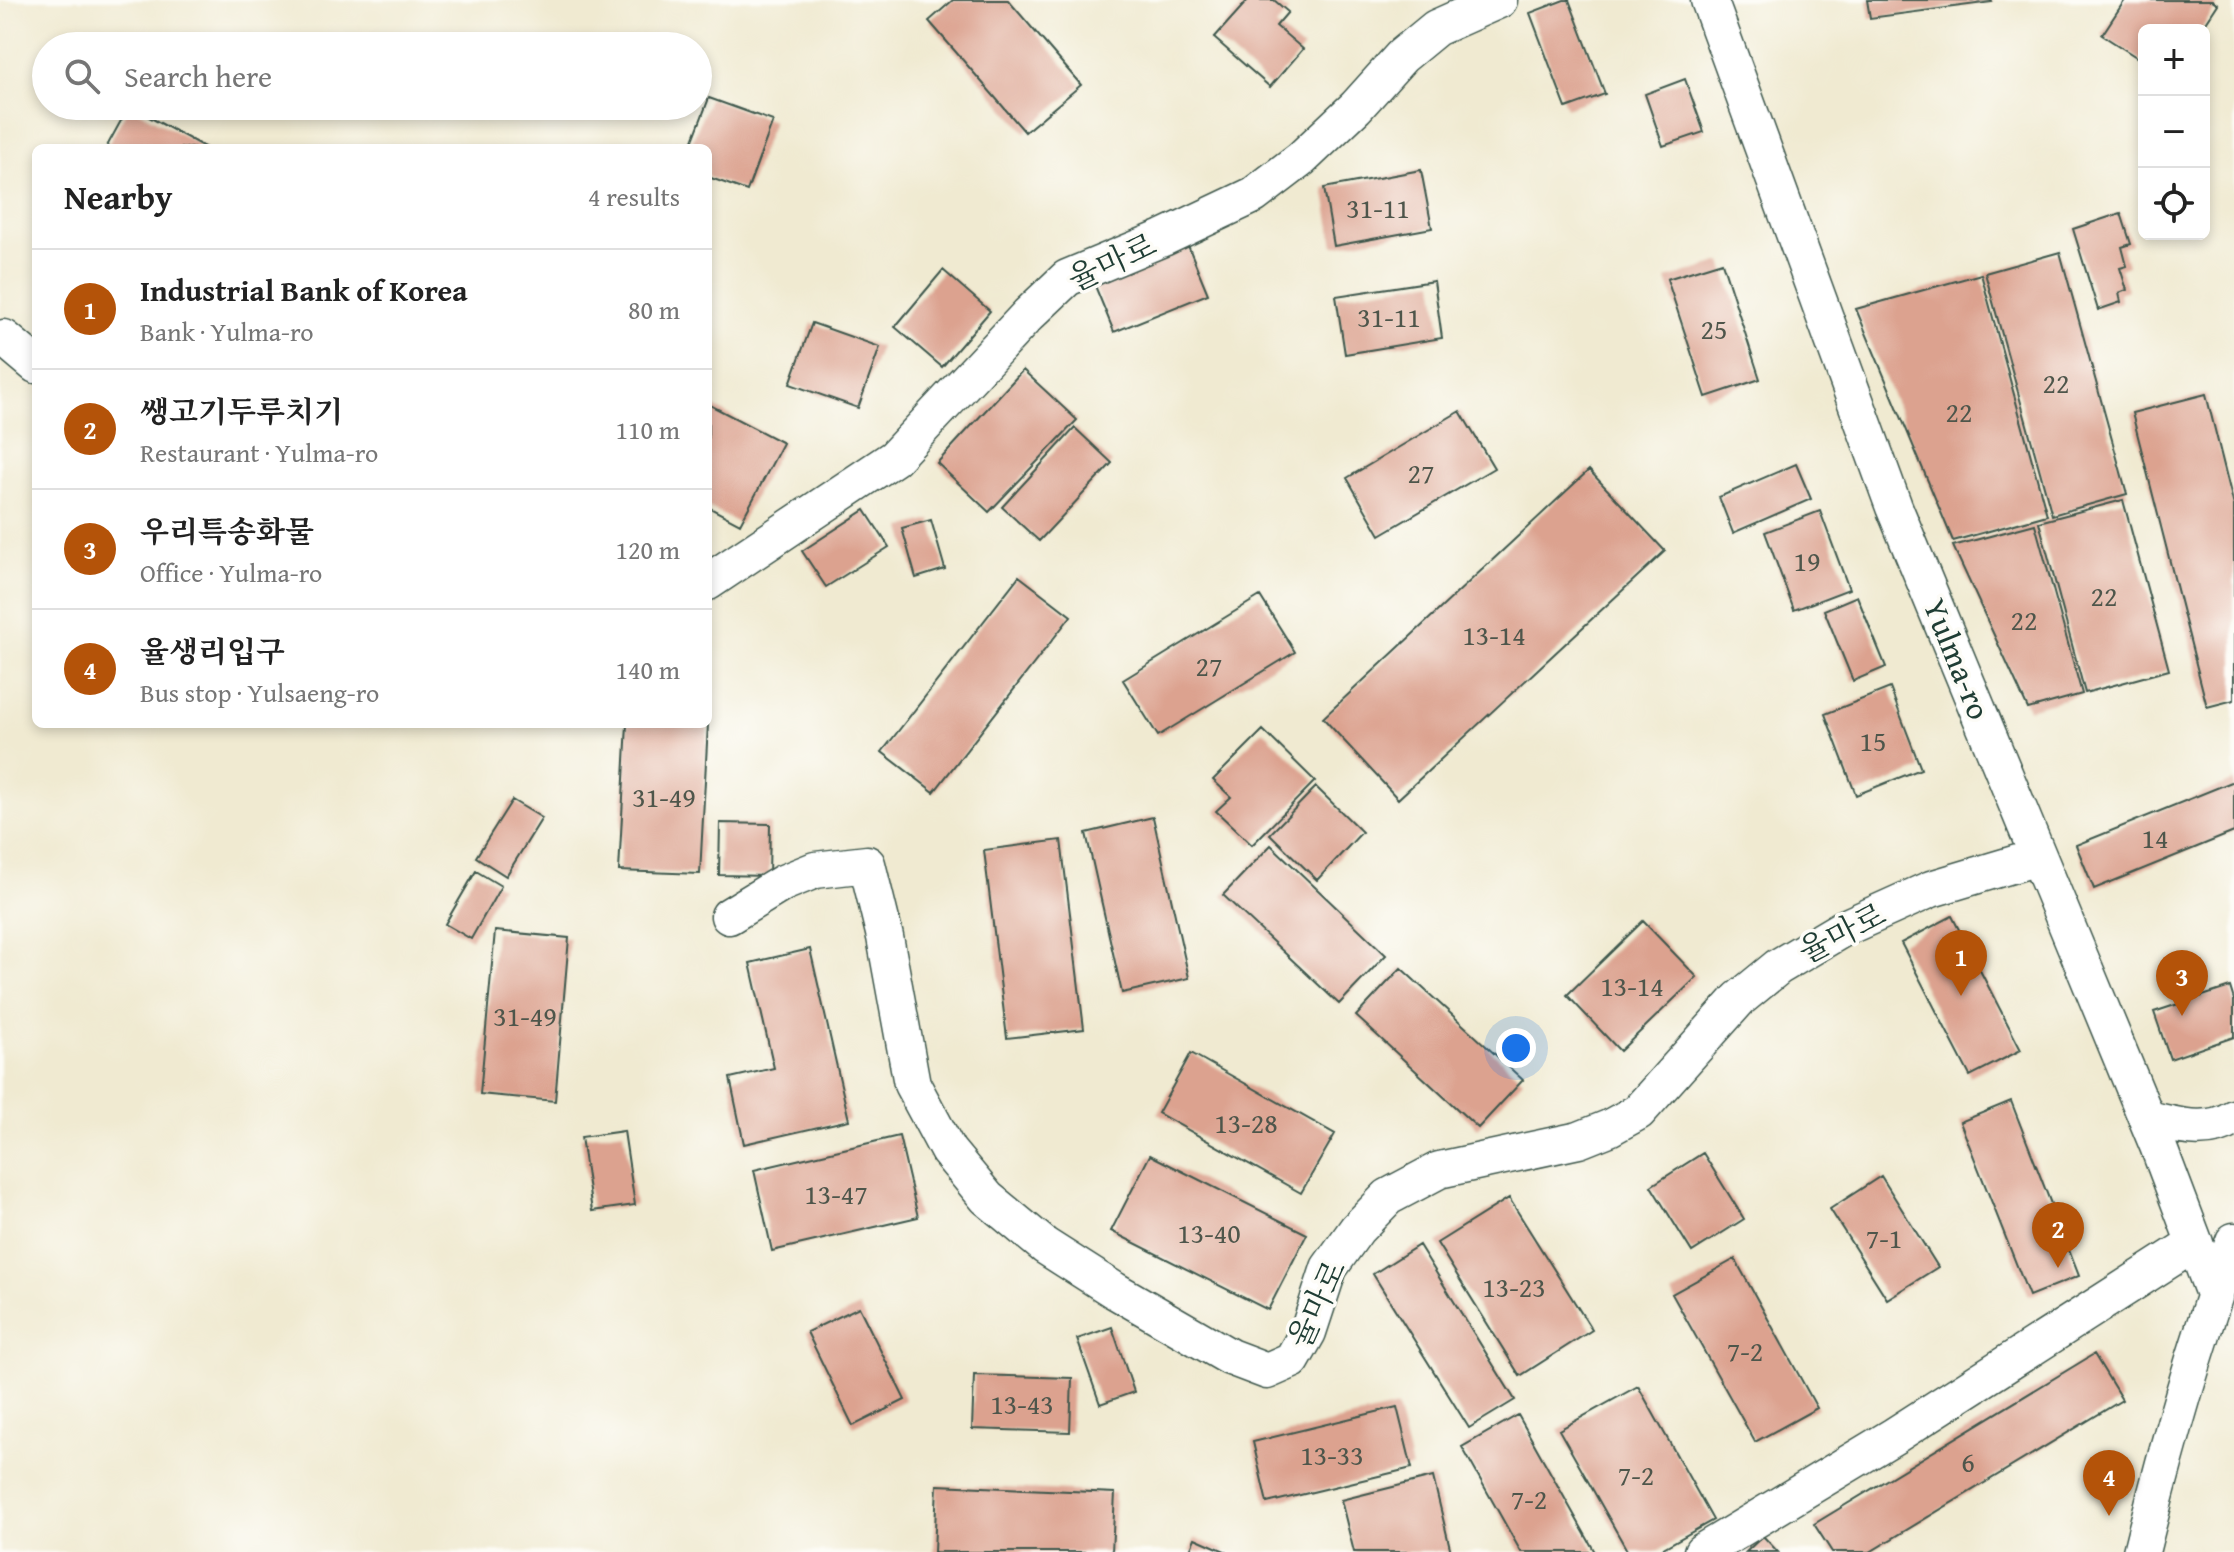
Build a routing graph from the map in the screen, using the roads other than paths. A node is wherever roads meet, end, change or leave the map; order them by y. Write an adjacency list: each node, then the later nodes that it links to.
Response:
1 (1499, 0): 5 (street, 율마로)
2 (1709, 0): 6 (street, Yulma-ro)
3 (4, 338): 4 (street)
4 (32, 362)
5 (712, 579)
6 (2038, 857): 7 (street, 율마로); 9 (street, Yulma-ro)
7 (729, 916)
8 (2234, 1118): 9 (street)
9 (2147, 1119): 11 (street, Yulma-ro)
10 (2234, 1241): 12 (street)
11 (2195, 1243): 12 (street, Yulma-ro); 13 (street)
12 (2224, 1295): 14 (street)
13 (1702, 1552)
14 (2141, 1552)

